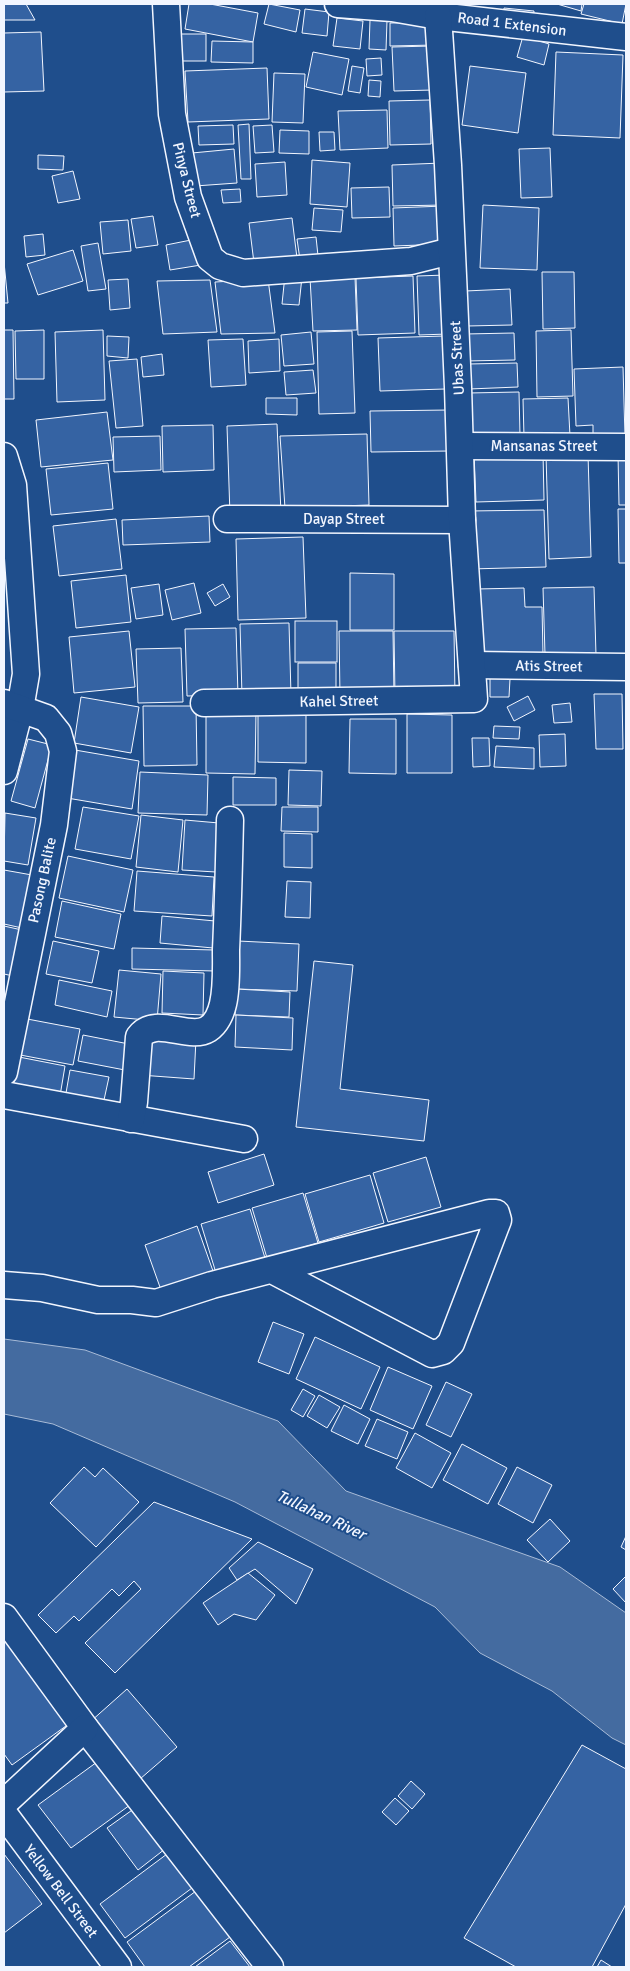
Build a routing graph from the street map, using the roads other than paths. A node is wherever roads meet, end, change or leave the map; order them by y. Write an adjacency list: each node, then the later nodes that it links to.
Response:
1 (166, 4): 5 (street, Pinya Street)
2 (338, 4): 3 (street, Road 1 Extension)
3 (438, 16): 4 (street, Road 1 Extension); 5 (street, Ubas Street)
4 (626, 37)
5 (451, 251): 6 (street, Ubas Street)
6 (461, 446): 7 (street, Mansanas Street); 10 (street, Ubas Street)
7 (626, 447)
8 (4, 456): 15 (street)
9 (227, 519): 10 (street, Dayap Street)
10 (462, 520): 11 (street, Ubas Street)
11 (472, 665): 12 (street, Atis Street); 13 (street, Ubas Street)
12 (626, 667)
13 (474, 699): 14 (street, Kahel Street)
14 (204, 704)
15 (12, 706): 16 (street); 18 (street, Pasong Balite)
16 (4, 771)
17 (230, 820): 20 (street)
18 (4, 1072)
19 (4, 1095): 20 (street)
20 (131, 1119): 21 (street)
21 (244, 1139)
22 (272, 1270): 22 (street); 23 (street)
23 (4, 1285)
24 (4, 1617): 25 (street)
25 (84, 1728): 26 (street); 29 (street)
26 (4, 1803)
27 (4, 1814): 28 (street, Yellow Bell Street)
28 (118, 1967)
29 (270, 1967)

